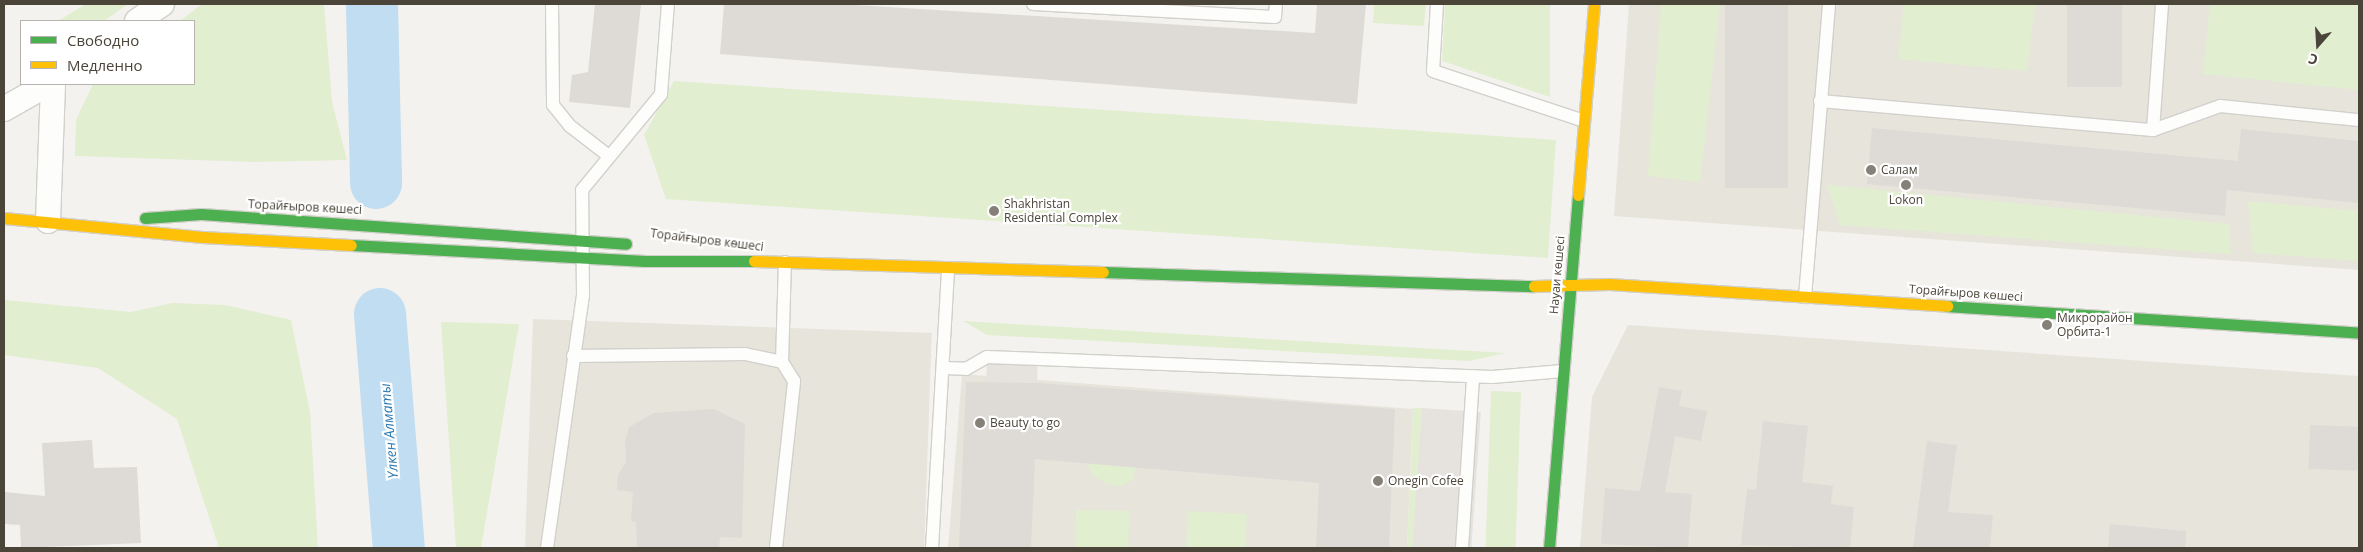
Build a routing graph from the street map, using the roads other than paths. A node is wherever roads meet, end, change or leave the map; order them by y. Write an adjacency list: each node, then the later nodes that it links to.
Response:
1 (162, 4): 10 (street)
2 (552, 4): 18 (lane)
3 (668, 4): 18 (lane)
4 (1033, 4): 5 (lane)
5 (1276, 4)
6 (1437, 4): 15 (lane)
7 (1594, 4): 15 (street, Науаи көшесі)
8 (1829, 4): 13 (lane)
9 (2162, 4): 17 (lane)
10 (138, 20)
11 (46, 85): 14 (street)
12 (53, 85): 20 (street)
13 (1820, 101): 17 (lane); 30 (lane)
14 (4, 108)
15 (1584, 120): 29 (street, Науаи көшесі)
16 (2359, 120): 17 (lane)
17 (2154, 130)
18 (609, 156): 22 (lane)
19 (4, 218): 20 (street)
20 (48, 221): 21 (street)
21 (74, 222): 22 (street, Торайғыров көшесі); 25 (street, Торайғыров көшесі)
22 (582, 238): 23 (street, Торайғыров көшесі); 25 (lane)
23 (638, 245)
24 (656, 247): 26 (street, Торайғыров көшесі)
25 (582, 258): 26 (street, Торайғыров көшесі); 32 (lane)
26 (768, 261): 27 (street, Торайғыров көшесі)
27 (785, 262): 28 (street, Торайғыров көшесі); 33 (lane)
28 (948, 269): 29 (street, Торайғыров көшесі); 34 (lane)
29 (1570, 283): 30 (street, Торайғыров көшесі); 35 (street, Науаи көшесі)
30 (1805, 297): 31 (street, Торайғыров көшесі)
31 (2359, 333)
32 (573, 356): 33 (lane); 37 (lane)
33 (782, 362): 38 (lane)
34 (943, 368): 36 (lane); 39 (lane)
35 (1563, 371): 36 (lane); 41 (street, Науаи көшесі)
36 (1473, 376): 40 (lane)
37 (547, 548)
38 (776, 548)
39 (932, 548)
40 (1462, 548)
41 (1549, 548)

